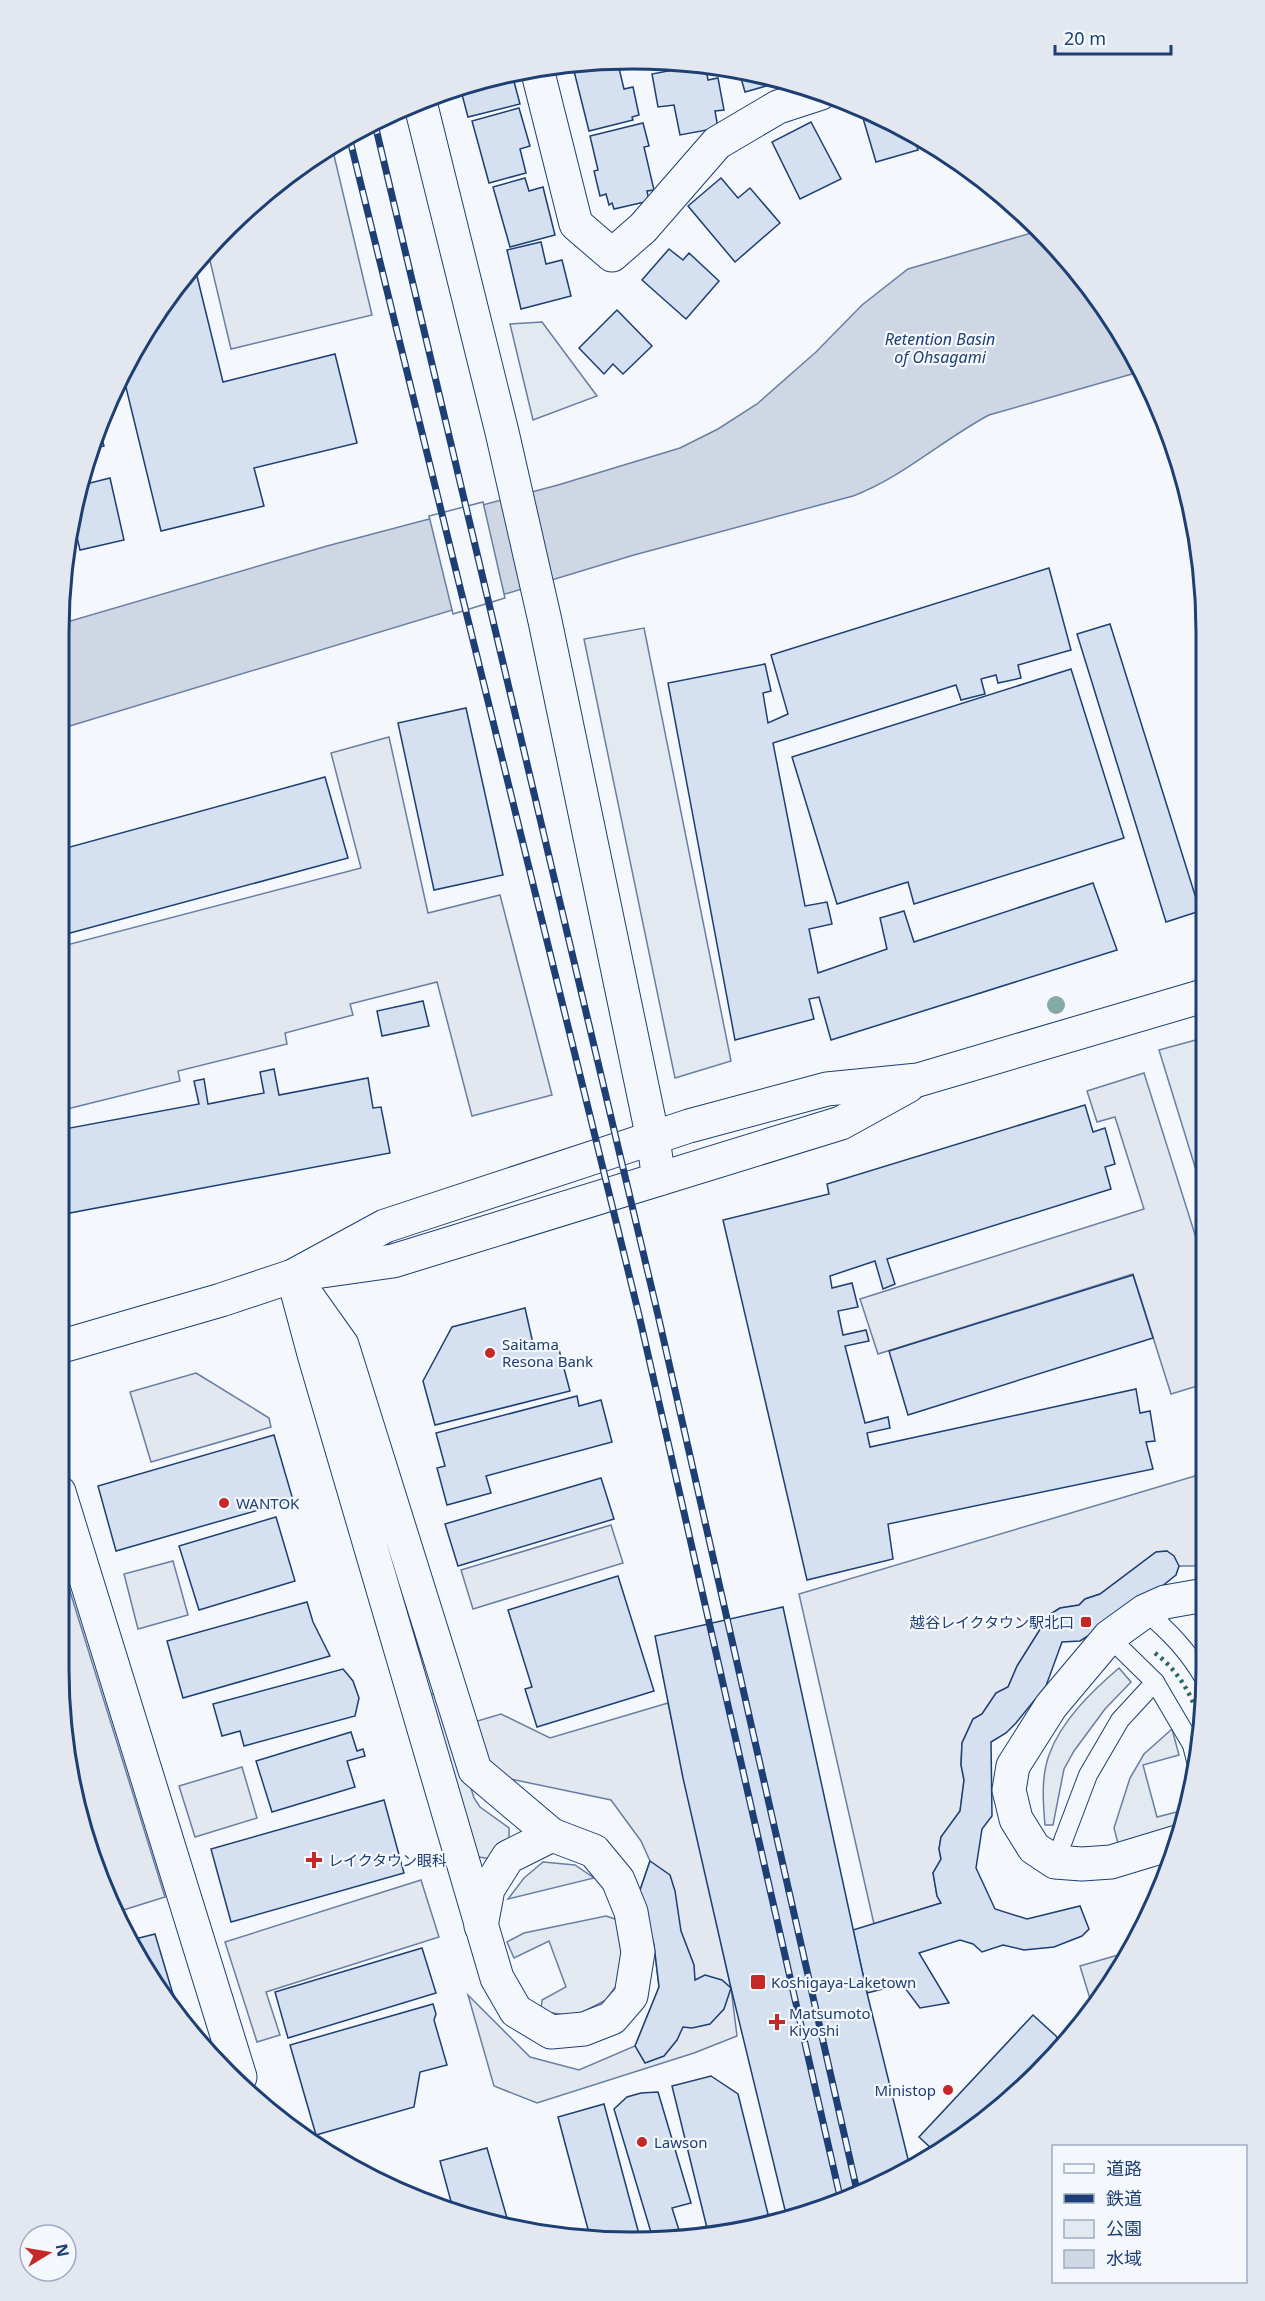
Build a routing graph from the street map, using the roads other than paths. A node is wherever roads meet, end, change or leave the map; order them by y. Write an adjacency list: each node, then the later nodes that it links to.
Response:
1 (539, 77): 2 (street)
2 (808, 97)
3 (422, 110): 6 (street)
4 (1196, 998): 5 (street)
5 (918, 1080): 6 (street); 7 (street)
6 (653, 1139): 7 (street); 8 (street)
7 (659, 1179): 8 (street)
8 (293, 1276): 9 (street); 17 (street); 20 (street)
9 (69, 1344)
10 (69, 1524): 21 (street)
11 (1196, 1596): 12 (street)
12 (1145, 1611): 13 (street); 14 (lane)
13 (1109, 1637): 15 (lane); 19 (street)
14 (1196, 1664)
15 (1155, 1682): 16 (lane); 19 (lane)
16 (1191, 1743)
17 (552, 1835): 20 (street); 20 (street)
18 (1168, 1845): 19 (street)
19 (1056, 1862)
20 (481, 1928)
21 (239, 2071)

